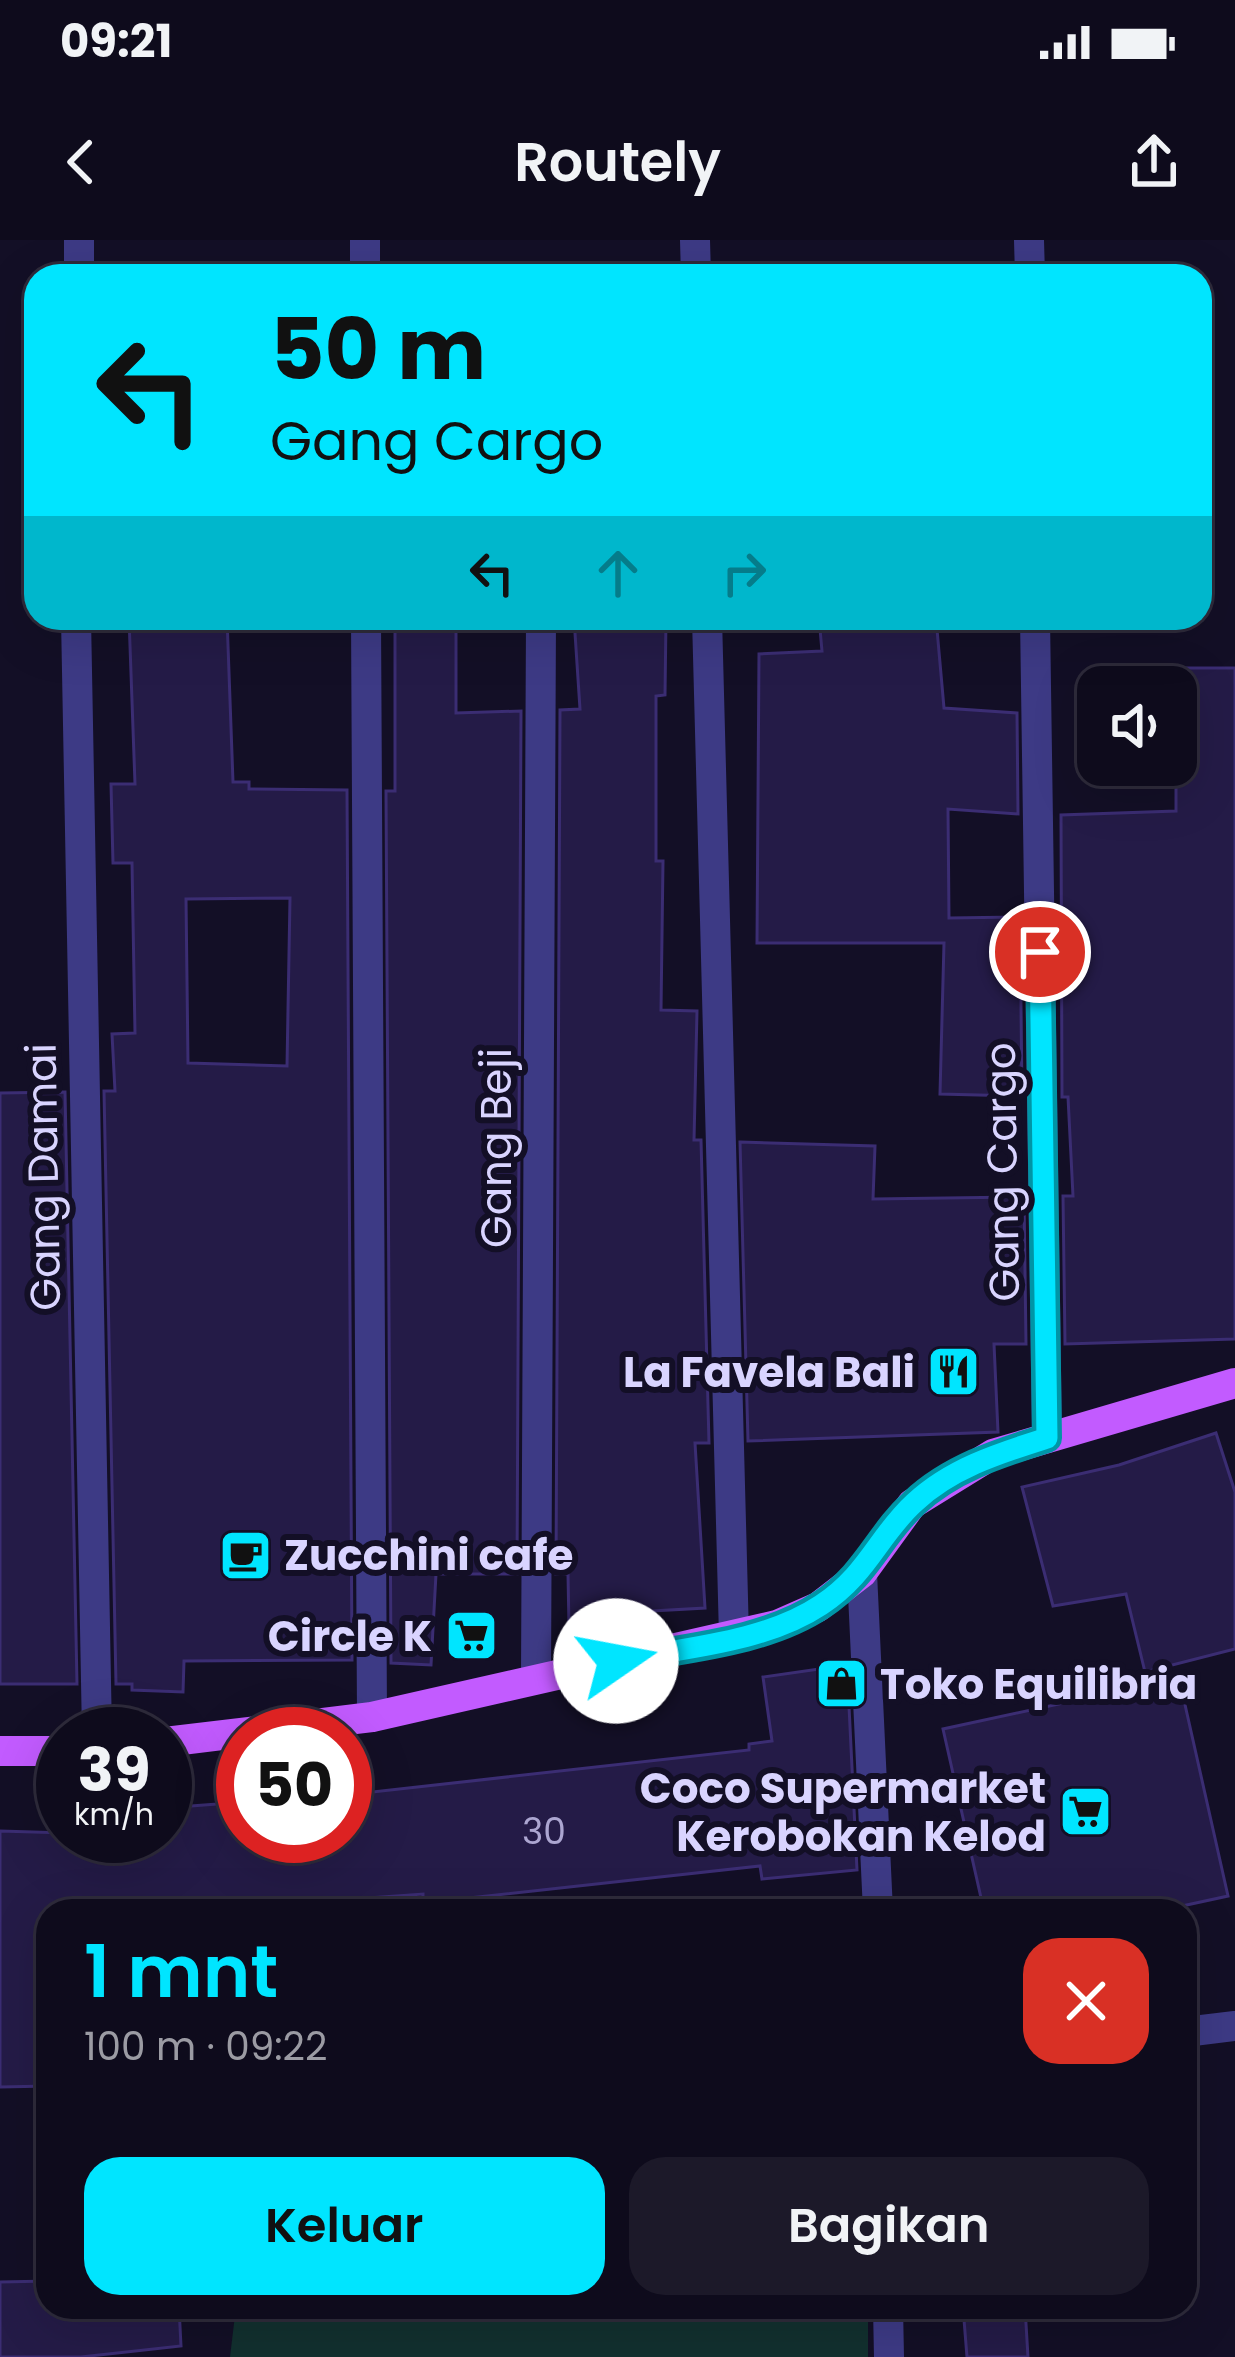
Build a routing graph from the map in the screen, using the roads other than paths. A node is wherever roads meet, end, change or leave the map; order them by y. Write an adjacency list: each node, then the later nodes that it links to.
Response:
1 (76, 630): 11 (street, Gang Damai)
2 (366, 630): 12 (street)
3 (541, 630): 10 (street, Gang Beji)
4 (706, 630): 9 (street)
5 (1035, 630): 7 (street, Gang Cargo)
6 (1235, 1382): 7 (main road)
7 (1047, 1438): 8 (main road)
8 (862, 1573): 9 (main road); 16 (street)
9 (734, 1636): 10 (main road)
10 (536, 1678): 13 (main road)
11 (96, 1707)
12 (372, 1707)
13 (372, 1717)
14 (36, 1750): 15 (main road)
15 (0, 1751)
16 (877, 1899)
17 (1235, 2026): 18 (street)
18 (1197, 2031)
19 (888, 2319): 20 (street)
20 (889, 2357)

